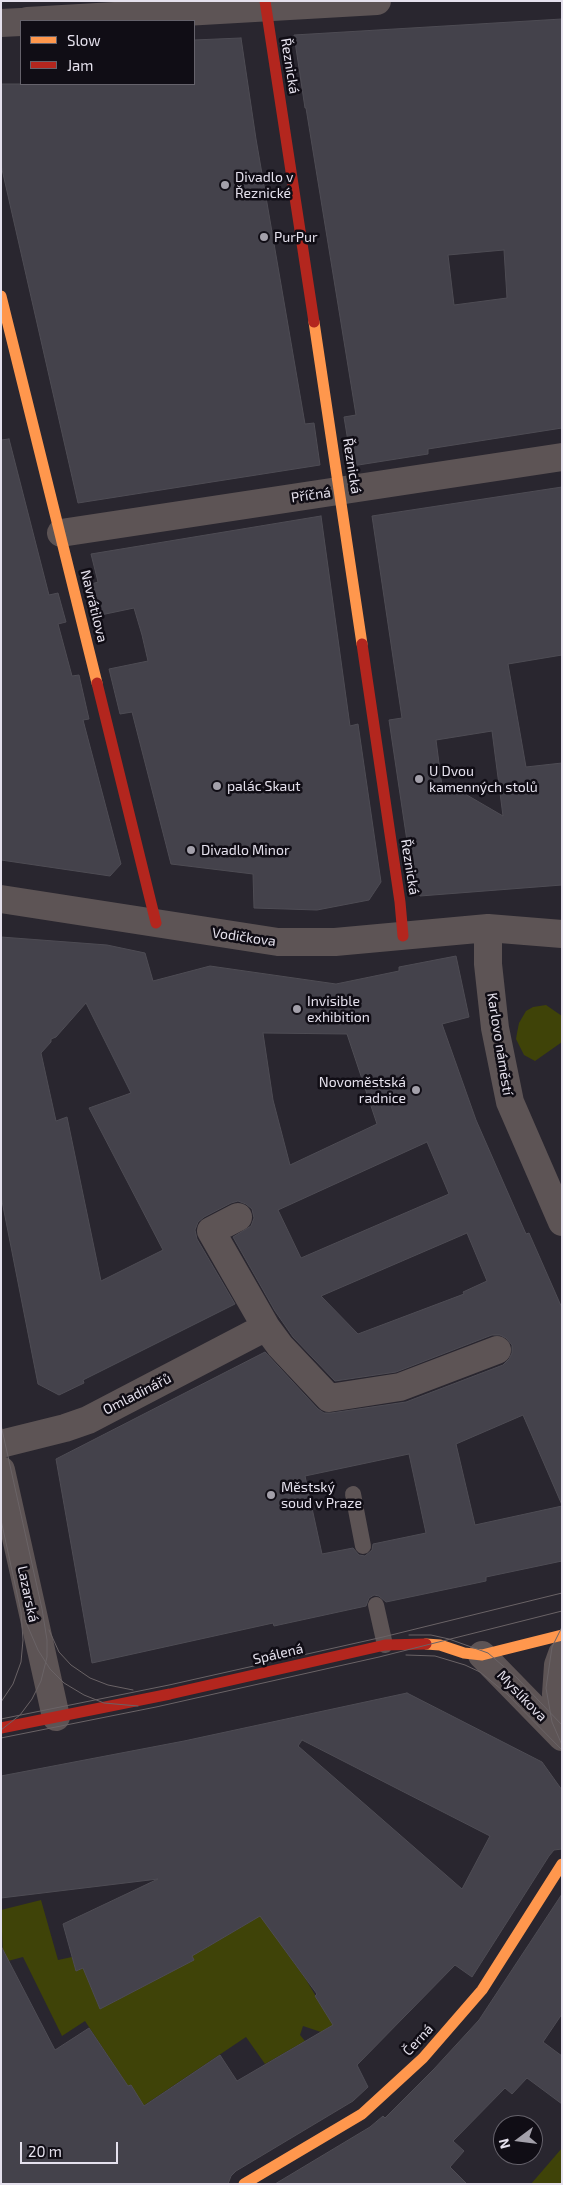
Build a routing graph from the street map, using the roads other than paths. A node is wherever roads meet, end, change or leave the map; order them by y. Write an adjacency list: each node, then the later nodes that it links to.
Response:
1 (377, 1): 2 (street)
2 (266, 5): 3 (street); 8 (street, Řeznická)
3 (42, 20)
4 (20, 22): 5 (street)
5 (1, 23)
6 (1, 296): 9 (street, Navrátilova)
7 (562, 457): 8 (street, Příčná)
8 (340, 491): 9 (street, Příčná); 14 (street, Řeznická)
9 (61, 533): 11 (street, Navrátilova)
10 (1, 899): 11 (street, Vodičkova)
11 (156, 923): 14 (street, Vodičkova)
12 (488, 928): 13 (street); 14 (street, Vodičkova); 16 (street, Karlovo náměstí)
13 (562, 934)
14 (403, 936)
15 (238, 1217): 17 (street)
16 (562, 1222)
17 (266, 1327): 18 (street); 19 (street, Omladinářů)
18 (497, 1350)
19 (1, 1444)
20 (1, 1470): 22 (street, Lazarská)
21 (353, 1494): 23 (lane)
22 (6, 1512): 29 (street, Lazarská)
23 (364, 1546)
24 (376, 1605): 26 (lane)
25 (562, 1635): 28 (street, Spálená)
26 (385, 1645): 28 (street, Spálená); 29 (street, Spálená)
27 (562, 1654): 30 (street, Myslíkova)
28 (482, 1655): 32 (street, Myslíkova)
29 (56, 1717): 31 (street, Spálená)
30 (562, 1726)
31 (1, 1728)
32 (562, 1737)
33 (562, 1864): 34 (street, Černá)
34 (244, 2184)

